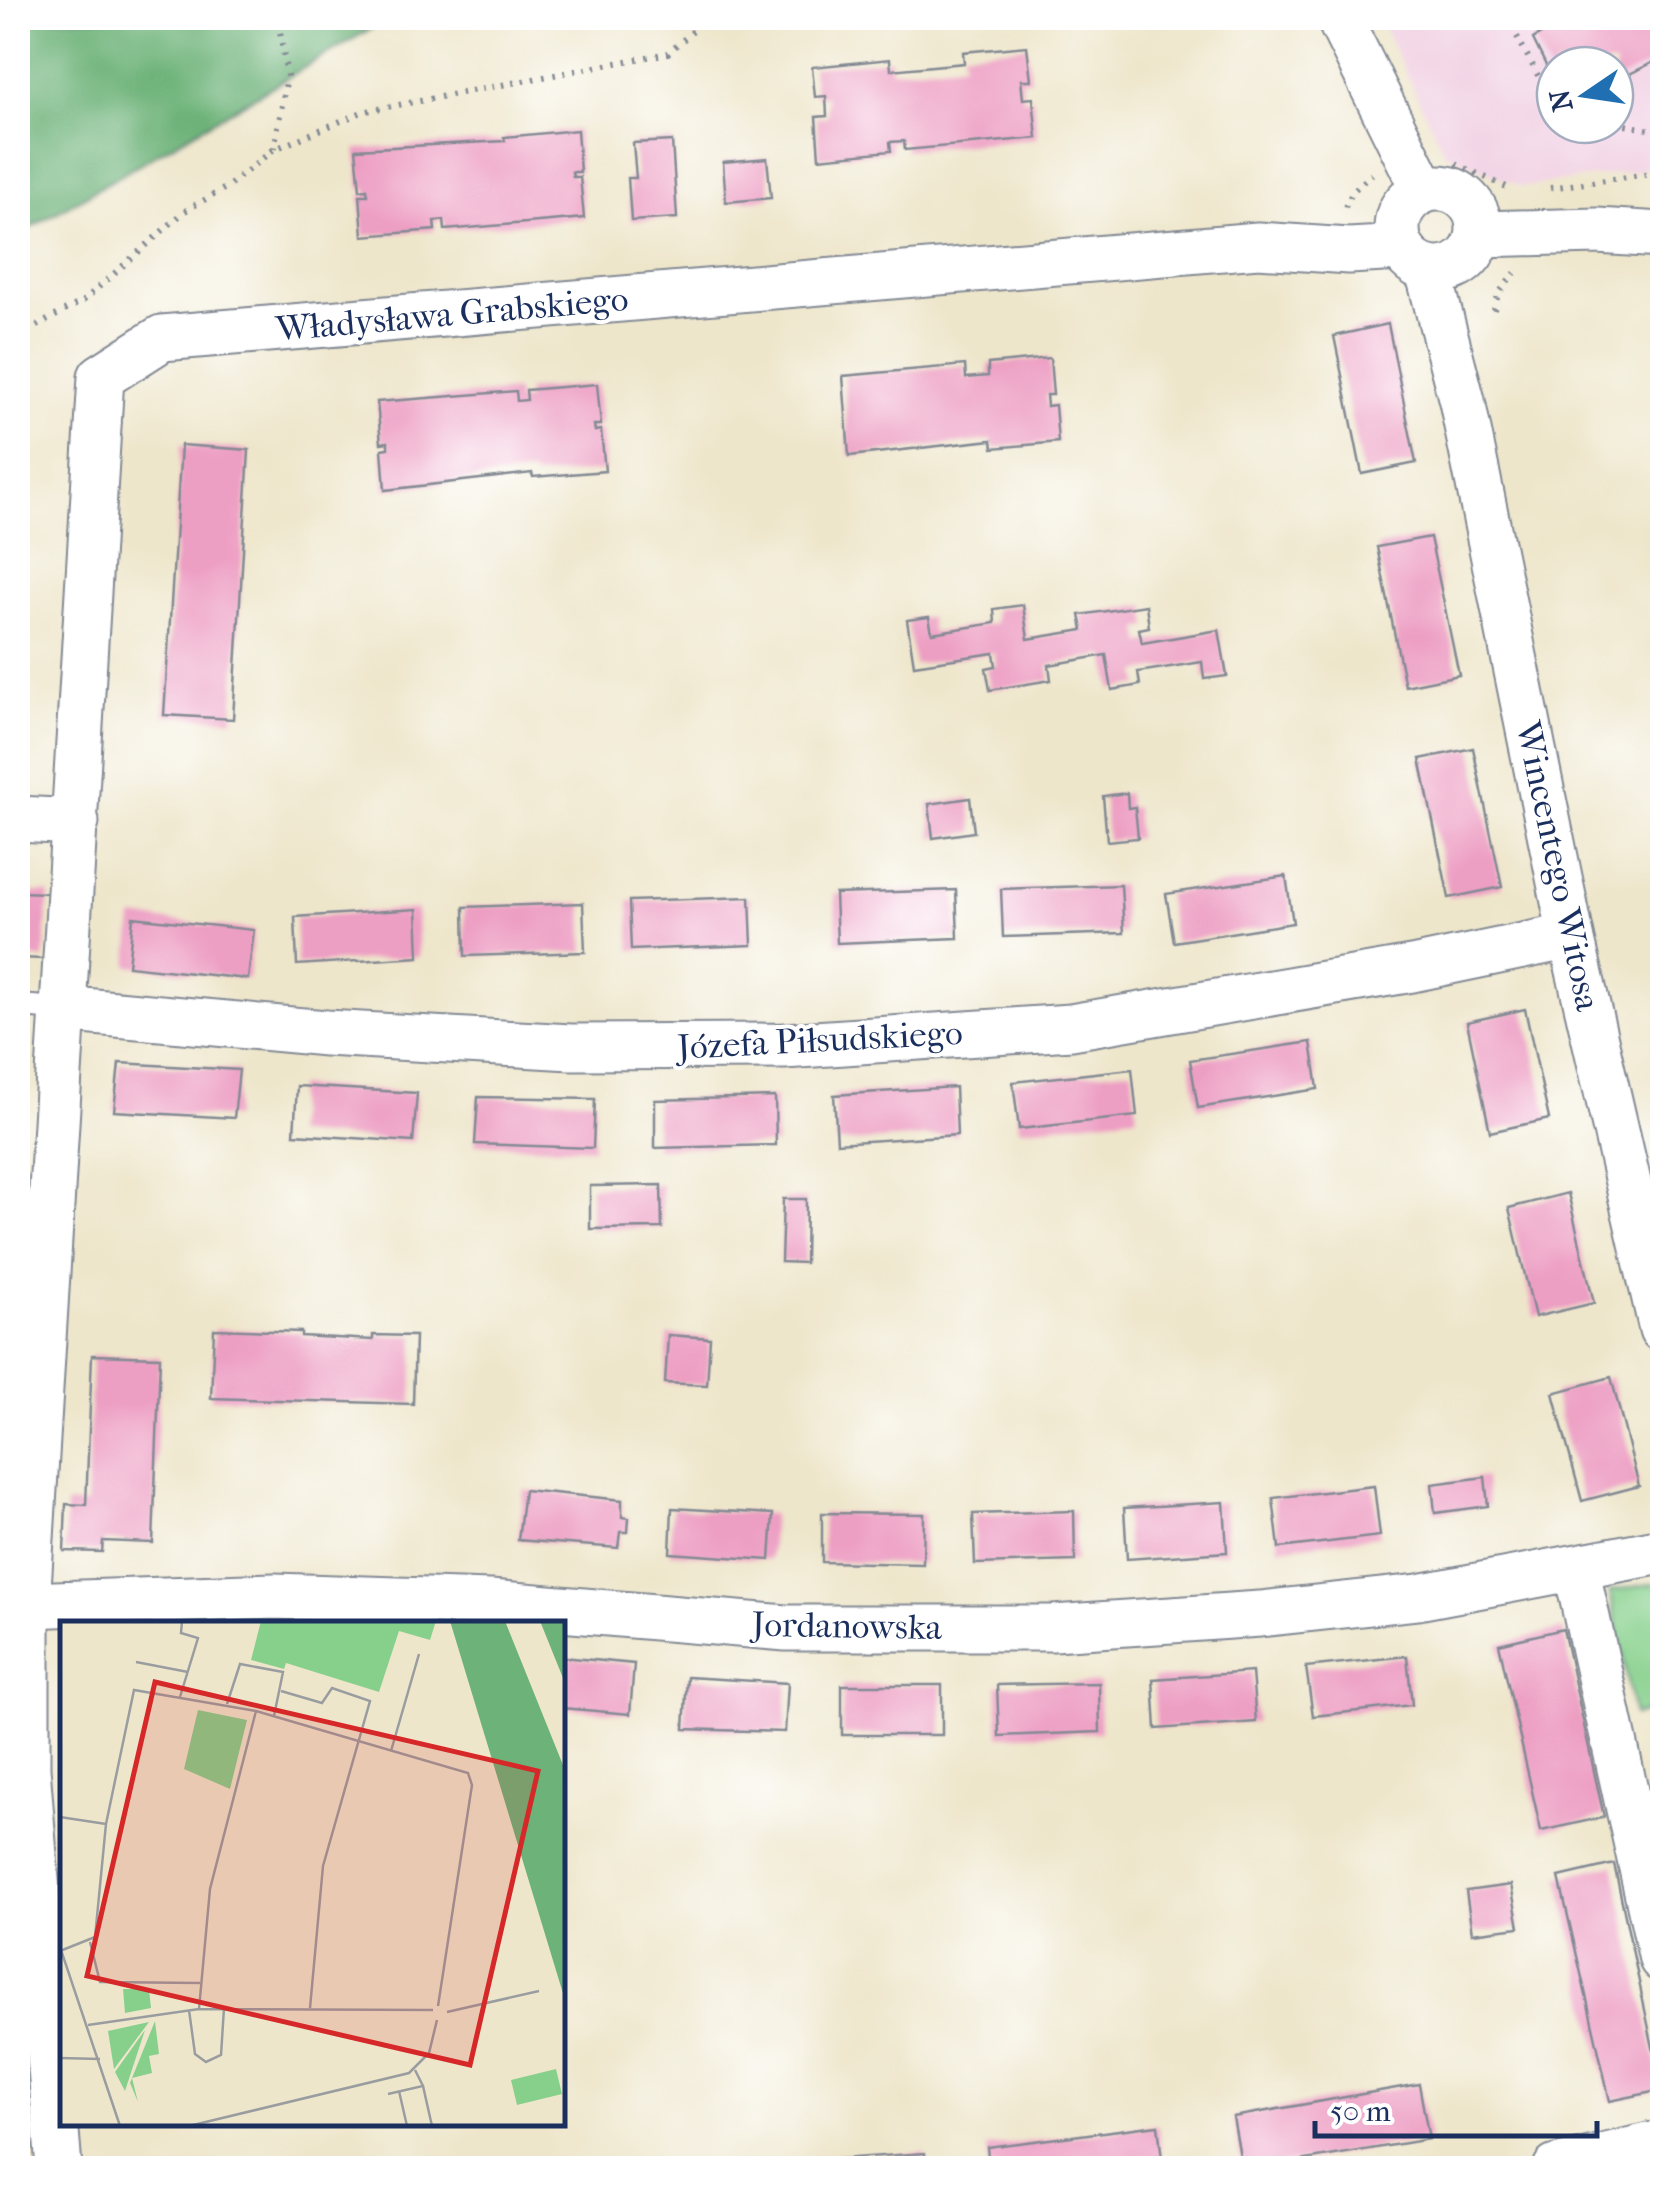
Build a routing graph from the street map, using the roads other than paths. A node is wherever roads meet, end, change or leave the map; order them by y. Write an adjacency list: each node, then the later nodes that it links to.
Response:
1 (1339, 18): 2 (street, Wincentego Witosa)
2 (1434, 226): 3 (street, Władysława Grabskiego); 5 (street, Władysława Grabskiego); 6 (street, Wincentego Witosa)
3 (1662, 234)
4 (18, 819): 5 (street)
5 (76, 822): 7 (street, Władysława Grabskiego)
6 (1571, 936): 7 (street, Józefa Piłsudskiego); 8 (street, Wincentego Witosa)
7 (39, 1007): 9 (street, Władysława Grabskiego)
8 (1662, 1329)
9 (25, 1498): 12 (street, Władysława Grabskiego)
10 (1662, 1550): 11 (street, Jordanowska)
11 (1576, 1568): 12 (street, Jordanowska); 14 (street)
12 (28, 1605): 13 (street, Władysława Grabskiego)
13 (22, 1768): 15 (street, Władysława Grabskiego)
14 (1662, 1958)
15 (33, 2031): 17 (street, Władysława Grabskiego)
16 (1662, 2144): 18 (street)
17 (59, 2168)
18 (1556, 2168)

